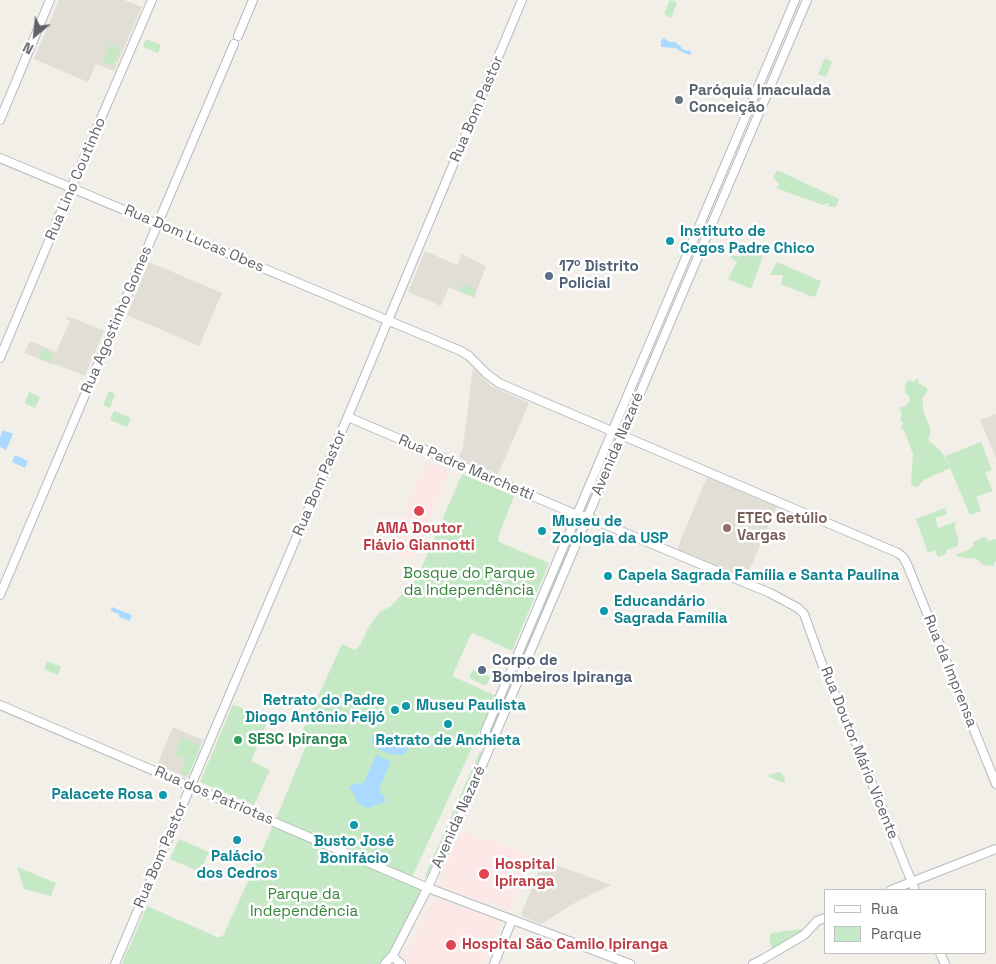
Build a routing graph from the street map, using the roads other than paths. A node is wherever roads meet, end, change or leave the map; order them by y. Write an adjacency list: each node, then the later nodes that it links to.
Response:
1 (50, 0): 7 (street)
2 (152, 0): 9 (street, Rua Lino Coutinho)
3 (253, 0): 10 (street, Rua Agostinho Gomes)
4 (522, 0): 11 (street, Rua Bom Pastor)
5 (795, 0): 14 (street, Avenida Nazaré)
6 (806, 0): 15 (street, Avenida Nazaré)
7 (0, 120)
8 (0, 158): 9 (street, Rua Dom Lucas Obes)
9 (71, 188): 10 (street, Rua Dom Lucas Obes); 12 (street, Rua Lino Coutinho)
10 (158, 223): 11 (street, Rua Dom Lucas Obes); 19 (street, Rua Agostinho Gomes)
11 (389, 319): 13 (street, Rua Bom Pastor); 14 (street, Rua Dom Lucas Obes)
12 (0, 358)
13 (348, 417): 16 (street, Rua Padre Marchetti); 24 (street, Rua Bom Pastor)
14 (612, 431): 15 (street, Rua Dom Lucas Obes); 16 (street, Avenida Nazaré)
15 (622, 435): 17 (street, Avenida Nazaré); 18 (street, Rua Dom Lucas Obes)
16 (578, 514): 17 (street, Rua Padre Marchetti); 22 (street, Avenida Nazaré)
17 (587, 517): 20 (street, Rua Padre Marchetti); 22 (street, Avenida Nazaré)
18 (904, 558): 23 (street, Rua da Imprensa)
19 (0, 595)
20 (804, 614): 26 (street, Rua Doutor Mário Vicente)
21 (0, 705): 24 (street, Rua dos Patriotas)
22 (492, 743): 27 (street, Avenida Nazaré)
23 (996, 784)
24 (191, 787): 27 (street, Rua dos Patriotas); 33 (street, Rua Bom Pastor)
25 (996, 849): 26 (street)
26 (912, 882): 28 (street); 29 (street, Rua Doutor Mário Vicente)
27 (428, 888): 31 (street, Rua dos Patriotas); 32 (street, Avenida Nazaré)
28 (894, 889)
29 (915, 889)
30 (824, 918): 38 (street)
31 (512, 920): 36 (street); 37 (street, Rua dos Patriotas)
32 (392, 956): 34 (street, Avenida Nazaré); 35 (street)
33 (115, 964)
34 (385, 964)
35 (401, 964)
36 (494, 964)
37 (630, 964)
38 (753, 964)

